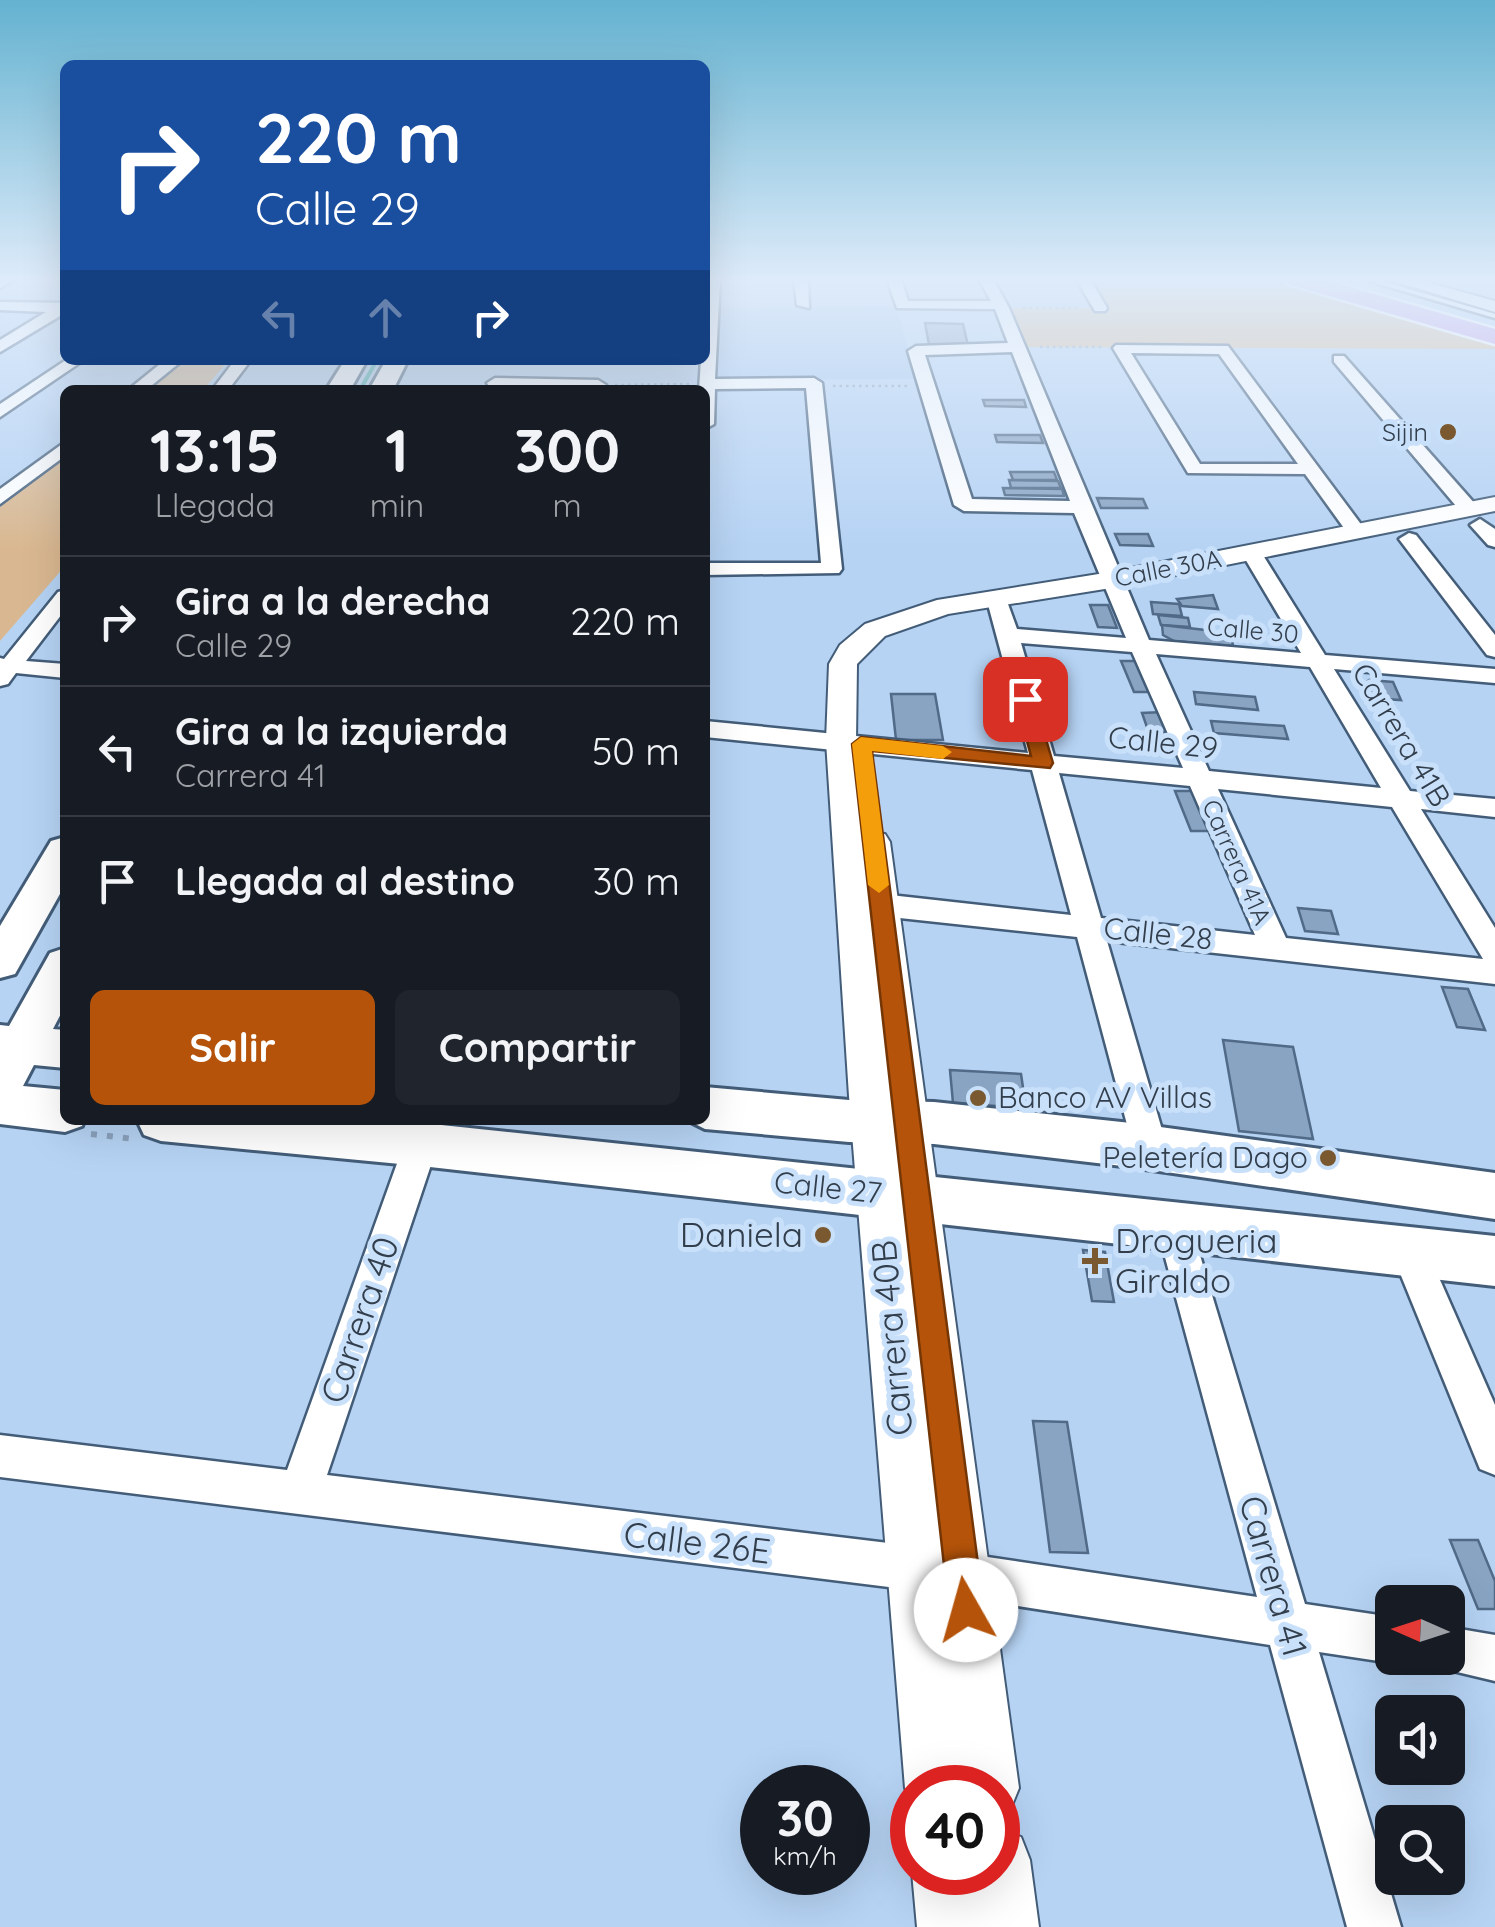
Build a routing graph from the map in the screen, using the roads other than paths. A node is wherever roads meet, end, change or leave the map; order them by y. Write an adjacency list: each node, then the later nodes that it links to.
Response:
1 (63, 369): 12 (street)
2 (163, 369): 10 (street)
3 (709, 369): 9 (street)
4 (922, 369): 18 (street)
5 (1026, 369): 18 (street, Carrera 41A)
6 (1134, 369): 16 (street)
7 (1237, 369): 16 (street)
8 (1348, 369): 19 (street)
9 (708, 384): 23 (street)
10 (142, 385)
11 (0, 389): 12 (street)
12 (30, 392): 13 (street); 14 (street)
13 (60, 394)
14 (0, 412)
15 (60, 450): 17 (street)
16 (1310, 469): 20 (street)
17 (0, 498)
18 (1080, 506): 24 (street, Carrera 41A)
19 (1487, 520): 20 (street, Calle 30A); 21 (street, Calle 30A)
20 (1356, 530): 22 (street, Calle 30A)
21 (1409, 539): 22 (street, Calle 30A); 28 (street)
22 (1256, 560): 24 (street, Calle 30A); 30 (street, Carrera 41B)
23 (710, 569)
24 (1114, 588): 26 (street, Calle 30A); 27 (street, Carrera 41A)
25 (60, 602): 31 (street)
26 (1002, 614): 27 (street, Calle 30); 29 (street, Calle 30A); 36 (street)
27 (1142, 648): 30 (street, Calle 30); 37 (street, Carrera 41A)
28 (1495, 650)
29 (859, 655): 35 (street, Carrera 40B)
30 (1318, 663): 33 (street, Calle 30); 38 (street, Carrera 41B)
31 (4, 670): 32 (street)
32 (60, 671)
33 (1492, 679)
34 (710, 729): 35 (street, Calle 29)
35 (851, 742): 36 (street, Calle 29); 41 (street, Carrera 40B); 53 (street, Carrera 40B)
36 (1043, 763): 37 (street, Calle 29); 42 (street)
37 (1200, 780): 38 (street, Calle 29); 43 (street, Carrera 41A)
38 (1402, 800): 39 (street, Calle 29); 44 (street, Carrera 41B)
39 (1495, 808)
40 (60, 860): 45 (main road)
41 (881, 905): 42 (street, Calle 28); 53 (street, Carrera 40B)
42 (1088, 926): 43 (street, Calle 28); 56 (street)
43 (1276, 948): 46 (street, Calle 28)
44 (1495, 953)
45 (0, 962)
46 (1495, 972)
47 (60, 973): 49 (main road)
48 (60, 1050): 49 (main road)
49 (7, 1058)
50 (0, 1104): 52 (main road)
51 (710, 1108): 53 (main road)
52 (60, 1110)
53 (890, 1122): 56 (main road); 57 (street, Carrera 40B)
54 (214, 1125): 55 (main road, Calle 27)
55 (421, 1144): 57 (main road, Calle 27); 64 (street, Carrera 40)
56 (1150, 1147): 58 (main road)
57 (898, 1196): 59 (main road, Calle 27); 65 (street, Carrera 40B)
58 (1495, 1196)
59 (1174, 1224): 60 (main road, Calle 27); 66 (street, Carrera 41)
60 (1409, 1251): 61 (main road, Calle 27); 62 (street)
61 (1495, 1262)
62 (1495, 1454)
63 (0, 1456): 64 (street, Calle 26E)
64 (298, 1495): 65 (street, Calle 26E)
65 (937, 1572): 66 (street, Calle 26E); 70 (street, Carrera 40B); 71 (street, Carrera 40B)
66 (1286, 1621): 67 (street, Calle 26E); 76 (street, Carrera 41)
67 (1375, 1637)
68 (1465, 1653): 69 (street)
69 (1495, 1658)
70 (936, 1765)
71 (983, 1765)
72 (947, 1895): 74 (street)
73 (1002, 1895): 75 (street)
74 (950, 1927)
75 (1006, 1927)
76 (1374, 1927)

